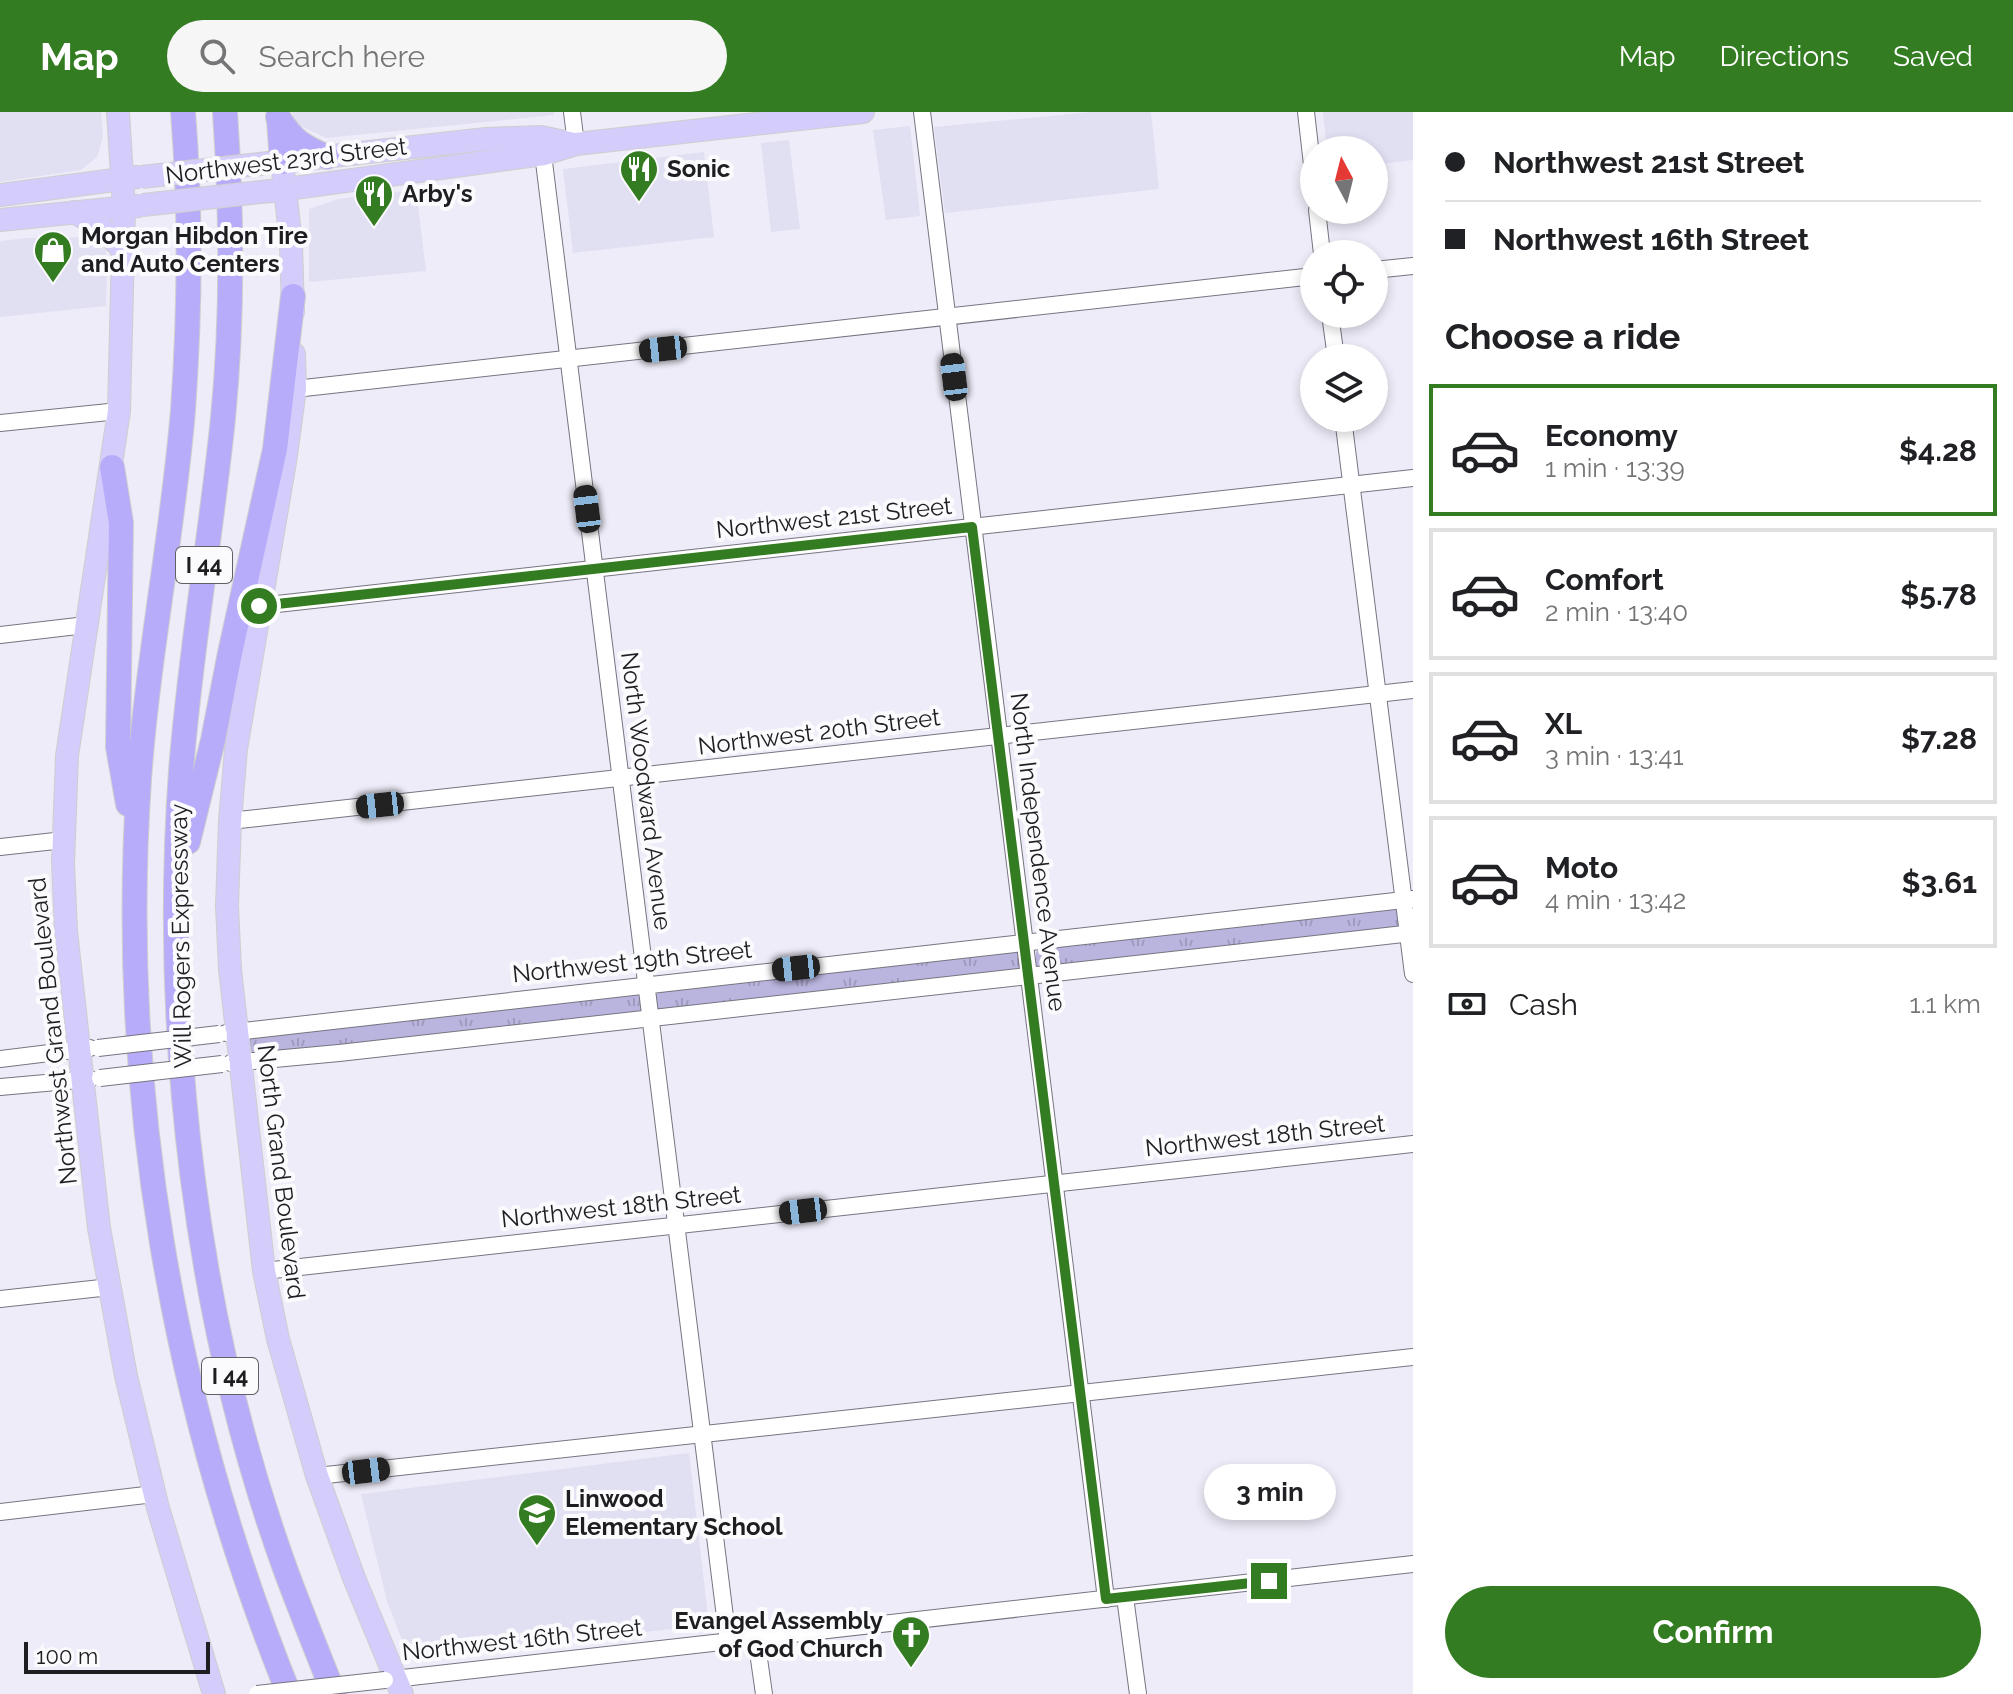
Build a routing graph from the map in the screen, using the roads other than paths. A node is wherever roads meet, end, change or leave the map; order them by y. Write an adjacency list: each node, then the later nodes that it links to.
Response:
1 (118, 112): 14 (main road, Northwest Grand Boulevard)
2 (183, 112): 45 (highway, Will Rogers Expressway / I 44)
3 (225, 112): 47 (highway, Will Rogers Expressway / I 44)
4 (572, 112): 10 (street)
5 (863, 112): 10 (main road, Northwest 23rd Street)
6 (922, 112): 25 (street, North Independence Avenue)
7 (1306, 112): 9 (street)
8 (278, 115): 12 (highway); 13 (highway)
9 (1309, 136)
10 (576, 144): 11 (main road, Northwest 23rd Street)
11 (542, 146): 12 (main road, Northwest 23rd Street); 15 (main road, Northwest 23rd Street); 26 (street, North Woodward Avenue)
12 (327, 157): 13 (main road, Northwest 23rd Street)
13 (276, 162): 14 (main road, Northwest 23rd Street, bridge); 15 (main road, North Grand Boulevard)
14 (133, 178): 16 (main road, Northwest 23rd Street); 17 (main road, Northwest Grand Boulevard)
15 (278, 190): 17 (main road, Northwest 23rd Street, bridge); 24 (main road, North Grand Boulevard)
16 (0, 195)
17 (133, 206): 18 (main road, Northwest 23rd Street); 20 (main road, Northwest Grand Boulevard)
18 (74, 212): 19 (main road, Northwest 23rd Street); 20 (main road)
19 (0, 220)
20 (121, 248): 28 (main road, Northwest Grand Boulevard)
21 (1413, 266): 22 (street)
22 (1388, 269)
23 (1300, 278): 25 (street)
24 (293, 296): 27 (main road, North Grand Boulevard); 47 (highway)
25 (947, 317): 26 (street); 34 (street, North Independence Avenue)
26 (568, 359): 27 (street); 35 (street, North Woodward Avenue)
27 (295, 389): 36 (main road, North Grand Boulevard)
28 (119, 411): 29 (street); 31 (main road, Northwest Grand Boulevard)
29 (0, 423)
30 (1345, 432): 33 (street)
31 (112, 467): 37 (main road, Northwest Grand Boulevard); 45 (highway)
32 (1413, 478): 33 (street, Northwest 21st Street)
33 (1352, 485): 34 (street, Northwest 21st Street); 40 (street)
34 (972, 527): 35 (street, Northwest 21st Street); 41 (street, North Independence Avenue)
35 (595, 569): 36 (street, Northwest 21st Street); 42 (street, North Woodward Avenue)
36 (259, 606): 43 (main road, North Grand Boulevard)
37 (86, 625): 38 (street); 44 (main road, Northwest Grand Boulevard)
38 (0, 635)
39 (1413, 690): 40 (street, Northwest 20th Street)
40 (1377, 694): 41 (street, Northwest 20th Street); 48 (street)
41 (1000, 735): 42 (street, Northwest 20th Street); 50 (street, North Independence Avenue)
42 (620, 779): 43 (street, Northwest 20th Street); 53 (street, North Woodward Avenue)
43 (230, 821): 55 (main road, North Grand Boulevard)
44 (64, 840): 46 (street); 56 (main road, Northwest Grand Boulevard)
45 (136, 845): 81 (highway, Will Rogers Expressway / I 44)
46 (0, 847)
47 (176, 895): 82 (highway, Will Rogers Expressway / I 44)
48 (1408, 900): 49 (street); 50 (street, Northwest 19th Street)
49 (1410, 933): 51 (street); 52 (street)
50 (1025, 943): 52 (street, North Independence Avenue); 53 (street, Northwest 19th Street)
51 (1413, 974)
52 (1030, 976): 54 (street); 62 (street, North Independence Avenue)
53 (647, 985): 54 (street, North Woodward Avenue); 55 (street, Northwest 19th Street)
54 (650, 1019): 58 (street); 63 (street, North Woodward Avenue)
55 (228, 1033): 56 (street, Northwest 19th Street, bridge); 58 (main road, North Grand Boulevard)
56 (88, 1049): 57 (street, Northwest 19th Street); 59 (main road, Northwest Grand Boulevard)
57 (0, 1059)
58 (231, 1063): 59 (street, bridge); 64 (main road, North Grand Boulevard)
59 (90, 1079): 60 (street); 65 (main road, Northwest Grand Boulevard)
60 (0, 1087)
61 (1413, 1144): 62 (street, Northwest 18th Street)
62 (1054, 1183): 63 (street, Northwest 18th Street); 68 (street, North Independence Avenue)
63 (677, 1225): 64 (street, Northwest 18th Street); 69 (street, North Woodward Avenue)
64 (264, 1271): 70 (main road, North Grand Boulevard)
65 (110, 1287): 66 (street); 71 (main road, Northwest Grand Boulevard)
66 (0, 1299)
67 (1413, 1357): 68 (street)
68 (1081, 1392): 69 (street); 75 (street, North Independence Avenue)
69 (702, 1434): 70 (street); 77 (street, North Woodward Avenue)
70 (317, 1476): 78 (main road, North Grand Boulevard)
71 (154, 1494): 72 (street); 79 (main road, Northwest Grand Boulevard)
72 (0, 1512)
73 (1413, 1564): 74 (street, Northwest 16th Street)
74 (1125, 1597): 75 (street, Northwest 16th Street); 84 (street)
75 (1106, 1599): 76 (street, Northwest 16th Street)
76 (756, 1638): 77 (street, Northwest 16th Street); 83 (street)
77 (728, 1641): 78 (street, Northwest 16th Street)
78 (394, 1684): 80 (street, Northwest 16th Street, bridge)
79 (214, 1694)
80 (257, 1694)
81 (289, 1694)
82 (334, 1694)
83 (764, 1694)
84 (1138, 1694)

